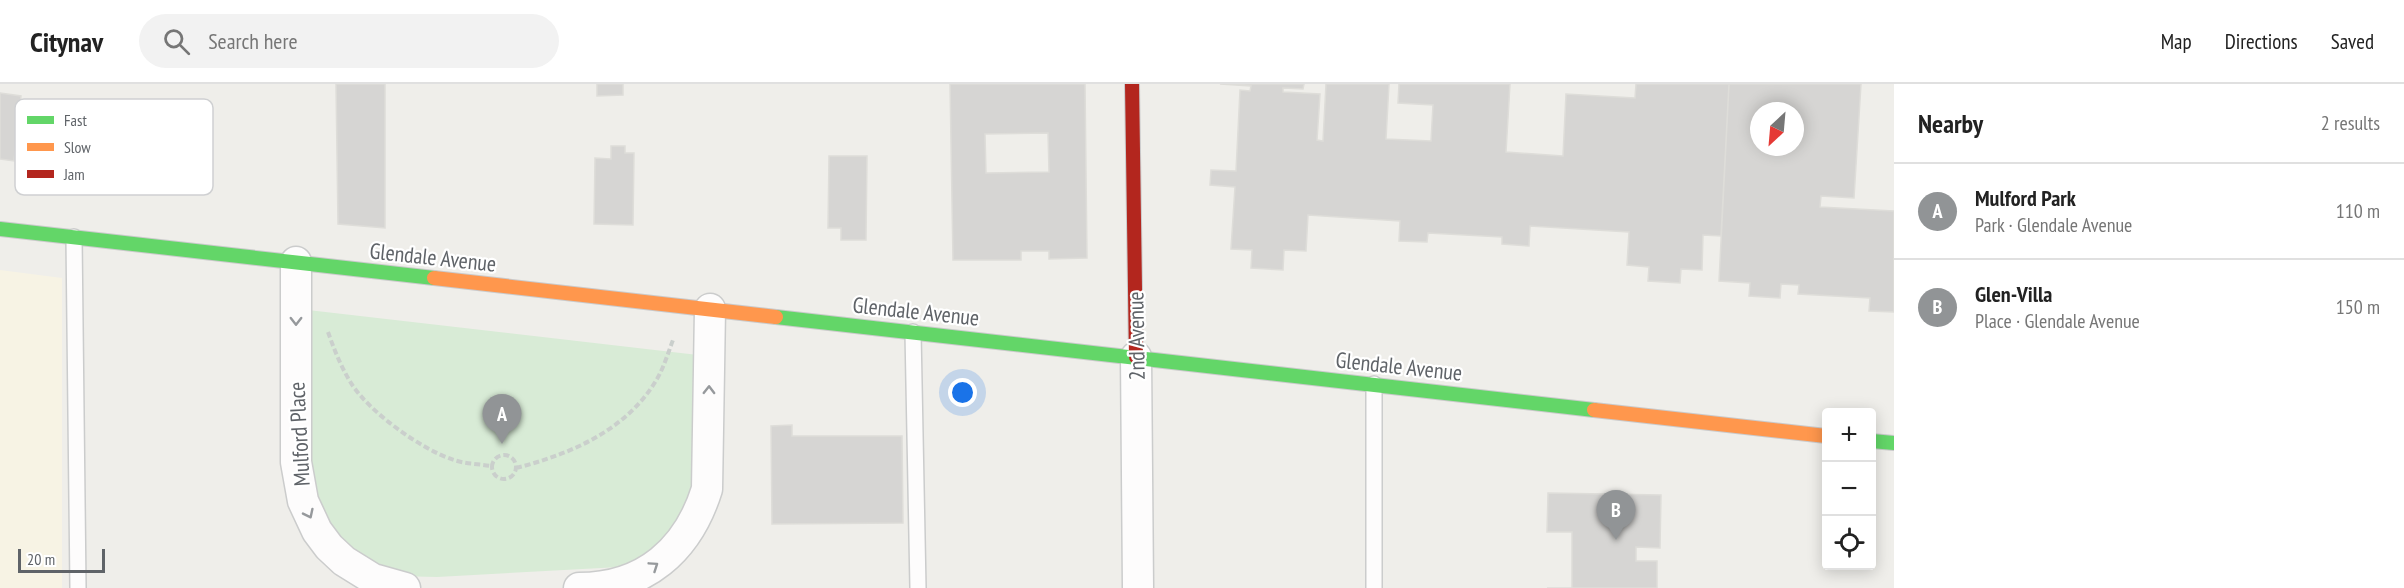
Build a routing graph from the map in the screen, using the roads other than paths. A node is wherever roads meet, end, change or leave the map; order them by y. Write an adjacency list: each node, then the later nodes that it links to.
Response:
1 (1132, 84): 7 (street, 2nd Avenue)
2 (0, 229): 3 (street, Glendale Avenue)
3 (74, 237): 4 (street, Glendale Avenue); 12 (lane)
4 (296, 262): 5 (street, Glendale Avenue); 13 (street, Mulford Place, one-way to 13)
5 (710, 309): 6 (street, Glendale Avenue); 14 (street, one-way to 5)
6 (913, 332): 7 (street, Glendale Avenue); 15 (lane)
7 (1136, 357): 8 (street, Glendale Avenue); 16 (street, 2nd Avenue)
8 (1374, 384): 9 (street, Glendale Avenue); 17 (lane)
9 (1822, 435)
10 (1876, 441): 11 (street)
11 (1894, 443)
12 (78, 588)
13 (405, 588)
14 (579, 588)
15 (918, 588)
16 (1138, 588)
17 (1374, 588)

